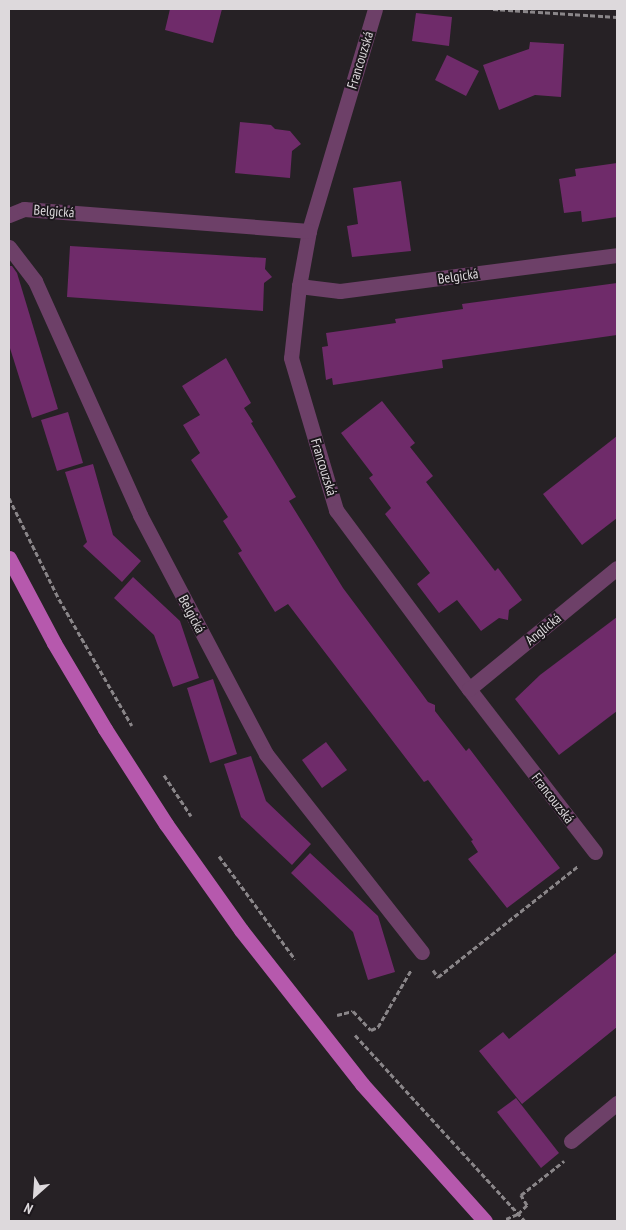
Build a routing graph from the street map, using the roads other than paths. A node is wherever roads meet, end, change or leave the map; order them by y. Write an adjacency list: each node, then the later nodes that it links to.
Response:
1 (375, 9): 3 (street, Francouzská)
2 (9, 215): 3 (street, Belgická)
3 (309, 231): 6 (street, Francouzská)
4 (9, 248): 11 (street, Belgická)
5 (617, 254): 6 (street, Belgická)
6 (299, 286): 9 (street, Francouzská)
7 (9, 558): 14 (main road)
8 (617, 568): 9 (street, Anglická)
9 (469, 689): 10 (street, Francouzská)
10 (595, 852)
11 (422, 952)
12 (617, 1103): 13 (street)
13 (571, 1141)
14 (485, 1221)

